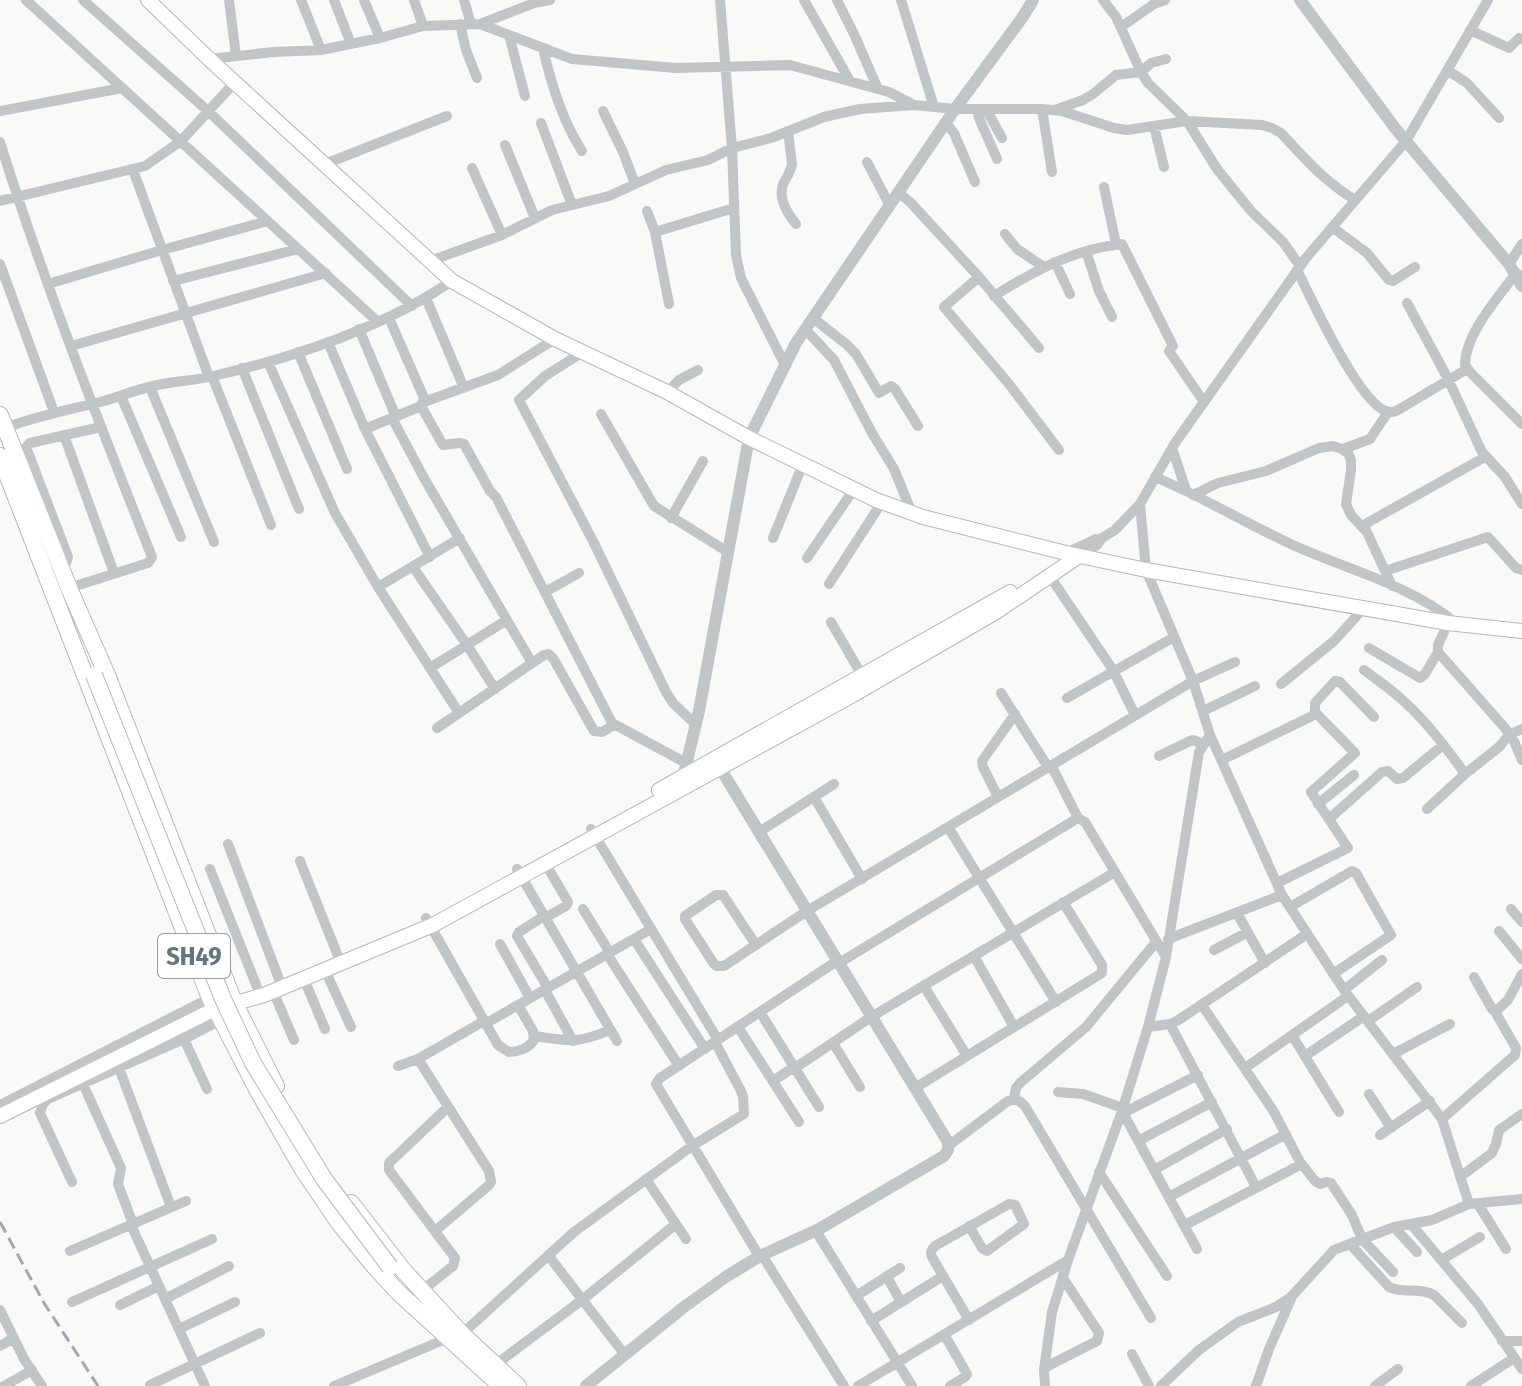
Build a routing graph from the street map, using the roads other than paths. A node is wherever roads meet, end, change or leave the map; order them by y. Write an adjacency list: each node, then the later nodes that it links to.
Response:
1 (26, 0): 39 (street)
2 (83, 0): 48 (street)
3 (148, 0): 31 (main road)
4 (229, 0): 30 (street)
5 (301, 0): 29 (street)
6 (334, 0): 27 (street)
7 (364, 0): 25 (street)
8 (414, 0): 21 (street)
9 (464, 0): 20 (street)
10 (550, 0): 20 (street)
11 (720, 0): 33 (street)
12 (804, 0): 37 (street)
13 (837, 0): 40 (street)
14 (901, 0): 43 (street)
15 (1103, 0): 22 (street)
16 (1165, 0): 22 (street)
17 (1300, 0): 59 (street)
18 (1488, 0): 23 (street)
19 (1026, 3): 44 (street)
20 (470, 24): 21 (street); 24 (street); 36 (street)
21 (423, 26): 25 (street)
22 (1121, 27): 35 (street)
23 (1470, 30): 26 (street); 34 (street)
24 (509, 35): 28 (street); 41 (street)
25 (380, 38): 27 (street)
26 (1522, 39)
27 (351, 44): 29 (street)
28 (543, 48): 33 (street); 63 (street)
29 (321, 50): 30 (street)
30 (236, 56): 31 (street)
31 (209, 59): 38 (main road)
32 (1166, 59): 35 (street)
33 (725, 67): 37 (street); 62 (street)
34 (1447, 70): 51 (street); 59 (street)
35 (1141, 72): 46 (street); 52 (street)
36 (477, 78)
37 (850, 81): 40 (street)
38 (235, 82): 48 (street); 66 (main road)
39 (122, 88): 47 (street); 58 (street)
40 (878, 89): 42 (street)
41 (525, 96)
42 (914, 105): 43 (street); 56 (street)
43 (934, 107): 44 (street)
44 (955, 109): 45 (street); 54 (street)
45 (982, 109): 46 (street); 57 (street); 64 (street)
46 (1048, 110): 55 (street); 70 (street)
47 (0, 111)
48 (208, 111): 58 (street); 111 (street)
49 (603, 111): 72 (street)
50 (447, 116): 66 (street)
51 (1499, 118)
52 (1187, 121): 55 (street); 76 (street); 98 (street)
53 (541, 123): 79 (street)
54 (946, 123): 71 (street); 74 (street)
55 (1154, 126): 67 (street)
56 (788, 131): 62 (street); 84 (street)
57 (1002, 138)
58 (181, 141): 69 (street); 83 (street)
59 (1406, 141): 76 (street); 99 (street)
60 (0, 142): 75 (street)
61 (505, 145): 82 (street)
62 (732, 148): 72 (street); 80 (street)
63 (582, 151)
64 (997, 159)
65 (867, 162): 78 (street)
66 (325, 164): 94 (main road)
67 (1164, 167)
68 (472, 168): 88 (street)
69 (133, 170): 75 (street); 92 (street)
70 (1052, 172)
71 (975, 182)
72 (635, 184): 79 (street)
73 (1104, 187): 89 (street)
74 (898, 192): 78 (street); 101 (street)
75 (17, 197): 77 (street); 104 (street)
76 (1355, 200): 85 (street)
77 (0, 201)
78 (889, 204): 114 (street)
79 (572, 205): 82 (street)
80 (734, 208): 86 (street); 125 (street)
81 (647, 211): 86 (street)
82 (535, 218): 88 (street)
83 (268, 221): 91 (street); 92 (street)
84 (796, 224)
85 (1332, 227): 97 (street); 98 (street)
86 (655, 232): 110 (street)
87 (1005, 234): 96 (street)
88 (502, 235): 94 (street)
89 (1116, 244): 93 (street); 135 (street)
90 (1522, 244): 99 (street)
91 (298, 249): 100 (street); 102 (street)
92 (162, 250): 102 (street); 104 (street)
93 (1086, 251): 96 (street); 113 (street)
94 (430, 261): 103 (main road)
95 (0, 264): 138 (street)
96 (1050, 265): 106 (street); 107 (street)
97 (1415, 267)
98 (1299, 268): 135 (street); 139 (street)
99 (1516, 271): 105 (street); 127 (street)
100 (326, 273): 112 (street); 115 (street)
101 (979, 277): 107 (street); 151 (street)
102 (173, 281): 112 (street)
103 (452, 281): 108 (street); 118 (main road)
104 (48, 284): 120 (street)
105 (1522, 286)
106 (1070, 294)
107 (994, 296): 121 (street)
108 (426, 298): 111 (street); 132 (street)
109 (1407, 303): 130 (street)
110 (669, 304)
111 (412, 306): 115 (street)
112 (186, 314): 120 (street); 129 (street)
113 (1112, 317)
114 (813, 318): 117 (street); 144 (street)
115 (384, 320): 116 (street); 137 (street)
116 (359, 329): 119 (street); 141 (street)
117 (805, 329): 125 (street); 164 (street)
118 (555, 339): 123 (main road); 132 (street)
119 (328, 342): 122 (street); 146 (street)
120 (71, 346): 136 (street)
121 (1039, 348)
122 (298, 352): 124 (street); 156 (street)
123 (583, 352): 133 (main road); 216 (street)
124 (268, 362): 126 (street); 186 (street)
125 (785, 365): 148 (street)
126 (242, 368): 129 (street); 163 (street)
127 (1467, 369): 130 (street); 143 (street)
128 (698, 370): 133 (street)
129 (210, 377): 131 (street); 166 (street)
130 (1448, 380): 139 (street); 153 (street)
131 (150, 387): 134 (street); 171 (street)
132 (464, 388): 137 (street)
133 (667, 392): 148 (main road)
134 (121, 396): 136 (street); 168 (street)
135 (1204, 402): 149 (street)
136 (91, 404): 138 (street); 145 (street)
137 (422, 404): 141 (street); 187 (street)
138 (54, 412): 142 (street)
139 (1388, 412): 150 (street)
140 (601, 414): 165 (street)
141 (394, 418): 146 (street); 169 (street)
142 (3, 421): 183 (main road, SH49)
143 (1522, 424)
144 (918, 426)
145 (101, 427): 147 (street); 180 (street)
146 (365, 429): 174 (street)
147 (64, 435): 180 (street); 183 (street)
148 (749, 438): 155 (main road); 172 (street)
149 (1172, 448): 157 (street); 159 (street)
150 (1343, 449): 159 (street); 167 (street)
151 (1059, 450)
152 (0, 456): 189 (main road, SH49)
153 (1485, 457): 162 (street); 167 (street)
154 (703, 461): 165 (street)
155 (803, 464): 158 (main road); 170 (street)
156 (347, 469)
157 (1155, 477): 159 (street); 161 (street)
158 (854, 489): 160 (main road); 175 (street)
159 (1189, 492): 185 (street)
160 (882, 502): 164 (main road); 184 (street)
161 (1140, 504): 173 (street); 177 (street)
162 (1522, 504)
163 (299, 509)
164 (912, 513): 173 (main road)
165 (671, 518): 172 (street)
166 (271, 525)
167 (1366, 531): 179 (street)
168 (181, 537)
169 (460, 538): 174 (street); 190 (street)
170 (773, 538)
171 (214, 542)
172 (728, 552): 216 (street)
173 (1072, 554): 177 (main road); 182 (main road); 203 (main road)
174 (430, 557): 176 (street)
175 (807, 558)
176 (413, 567): 186 (street); 195 (street)
177 (1146, 570): 188 (main road); 194 (street)
178 (1522, 570): 179 (street)
179 (1385, 571): 185 (street)
180 (114, 573): 183 (street)
181 (579, 573): 187 (street)
182 (1049, 575): 201 (street); 203 (main road)
183 (66, 580): 189 (main road, SH49)
184 (829, 584)
185 (1392, 586): 192 (street)
186 (378, 587): 200 (street)
187 (545, 592): 217 (street)
188 (1363, 609): 192 (main road); 205 (street)
189 (72, 619): 294 (main road, SH49); 298 (main road, SH49); 400 (main road, SH49, bridge)
190 (507, 620): 195 (street); 199 (street)
191 (831, 622): 203 (street)
192 (1453, 624): 193 (main road); 197 (street)
193 (1522, 631)
194 (1174, 637): 201 (street); 204 (street)
195 (467, 645): 200 (street); 207 (street)
196 (1369, 648): 197 (street)
197 (1438, 652): 220 (street)
198 (1235, 662): 204 (street)
199 (532, 663): 207 (street); 217 (street)
200 (430, 668): 212 (street)
201 (1113, 670): 209 (street); 214 (street)
202 (1364, 670): 223 (street)
203 (865, 681): 227 (main road)
204 (1193, 681): 210 (street); 214 (street)
205 (1281, 684)
206 (1255, 686): 210 (street)
207 (495, 689): 212 (street)
208 (1001, 693): 213 (street)
209 (1067, 698)
210 (1203, 711): 221 (street)
211 (1315, 712): 215 (street); 225 (street); 235 (street)
212 (459, 713): 218 (street)
213 (1015, 714): 228 (street); 234 (street)
214 (1135, 715): 228 (street)
215 (1374, 717)
216 (695, 724): 231 (street)
217 (614, 725): 231 (street)
218 (437, 728)
219 (1522, 729): 220 (street)
220 (1510, 734): 226 (street); 229 (street)
221 (1210, 735): 222 (street); 225 (street)
222 (1203, 744): 224 (street); 267 (street)
223 (1443, 745): 229 (street); 238 (street)
224 (1159, 756)
225 (1222, 760): 250 (street)
226 (1522, 760)
227 (718, 764): 231 (main road); 241 (street)
228 (1050, 766): 234 (street); 237 (street)
229 (1465, 774): 236 (street)
230 (1354, 775): 235 (street)
231 (683, 776): 240 (main road)
232 (834, 784): 233 (street)
233 (814, 797): 241 (street); 249 (street)
234 (998, 797): 239 (street)
235 (1318, 804): 238 (street)
236 (1427, 809)
237 (1078, 818): 246 (street); 248 (street)
238 (1329, 819): 250 (street)
239 (948, 827): 248 (street); 249 (street)
240 (592, 832): 244 (main road); 247 (main road); 261 (street)
241 (759, 832): 256 (street)
242 (228, 844): 287 (street)
243 (300, 861): 274 (street)
244 (545, 863): 247 (main road); 258 (street)
245 (210, 869): 289 (street)
246 (1115, 872): 252 (street); 268 (street)
247 (519, 873): 258 (street); 259 (main road)
248 (979, 877): 263 (street); 279 (street)
249 (862, 879): 256 (street)
250 (1277, 883): 251 (street)
251 (1282, 895): 253 (street); 257 (street)
252 (1063, 902): 263 (street); 295 (street)
253 (1290, 907): 265 (street); 283 (street)
254 (583, 909): 273 (street)
255 (1511, 909): 260 (street)
256 (807, 911): 270 (street); 279 (street)
257 (1237, 913): 264 (street); 267 (street)
258 (544, 917): 282 (street); 291 (street)
259 (428, 922): 272 (main road); 303 (street)
260 (1522, 922)
261 (651, 929): 266 (street); 318 (street)
262 (1499, 931): 277 (street)
263 (1013, 932): 275 (street); 295 (street)
264 (1248, 932): 271 (street); 280 (street)
265 (1307, 934): 280 (street); 283 (street)
266 (634, 939): 273 (street); 321 (street)
267 (1168, 939): 276 (street)
268 (1156, 942): 276 (street); 339 (street)
269 (500, 944): 293 (street)
270 (756, 945): 270 (street)
271 (1214, 950)
272 (359, 952): 274 (main road); 281 (main road)
273 (608, 953): 282 (street); 327 (street)
274 (338, 956): 287 (main road)
275 (974, 956): 288 (street); 308 (street)
276 (1166, 957): 309 (street)
277 (1522, 959)
278 (1382, 960): 292 (street)
279 (838, 962): 300 (street); 301 (street)
280 (1265, 963): 297 (street)
281 (325, 970): 286 (main road); 306 (street)
282 (576, 972): 291 (street); 311 (street)
283 (1333, 974): 292 (street)
284 (1522, 974): 299 (street)
285 (1474, 977): 299 (street)
286 (304, 979): 287 (main road); 310 (street)
287 (276, 985): 289 (main road); 294 (main road); 315 (street)
288 (924, 986): 301 (street); 323 (street)
289 (257, 987): 294 (main road)
290 (1417, 987): 302 (street)
291 (546, 989): 293 (street); 316 (street)
292 (1346, 993): 302 (street); 312 (street)
293 (530, 998): 296 (street)
294 (238, 1001): 298 (main road); 400 (main road, SH49)
295 (1056, 1002): 308 (street)
296 (518, 1005): 303 (street); 313 (street)
297 (1202, 1005): 304 (street); 330 (street)
298 (216, 1009): 314 (street); 342 (street); 348 (main road); 405 (main road, SH49)
299 (1494, 1010): 319 (street)
300 (760, 1012): 307 (street); 329 (street)
301 (871, 1017): 320 (street); 335 (street)
302 (1366, 1018): 322 (street); 324 (street)
303 (484, 1022): 313 (street); 325 (street)
304 (1170, 1024): 309 (street); 331 (street)
305 (1450, 1024): 322 (street)
306 (351, 1027)
307 (738, 1027): 318 (street); 332 (street)
308 (1014, 1027): 323 (street)
309 (1148, 1027): 345 (street)
310 (325, 1029)
311 (610, 1030): 316 (street); 317 (street)
312 (1292, 1035): 324 (street); 330 (street)
313 (534, 1036): 316 (street)
314 (184, 1039): 328 (street); 336 (street)
315 (294, 1040)
316 (573, 1041)
317 (617, 1041)
318 (716, 1041): 321 (street); 356 (street)
319 (1518, 1042): 349 (street)
320 (833, 1043): 329 (street); 334 (street)
321 (705, 1049): 327 (street)
322 (1393, 1054): 340 (street)
323 (967, 1056): 335 (street)
324 (1305, 1056): 346 (street)
325 (418, 1059): 326 (street); 343 (street)
326 (398, 1066)
327 (679, 1066): 356 (street)
328 (119, 1068): 333 (street); 370 (street)
329 (795, 1068): 332 (street); 344 (street)
330 (1245, 1068): 353 (street)
331 (1198, 1075): 341 (street); 345 (street)
332 (773, 1081): 350 (street)
333 (83, 1084): 364 (street); 372 (street)
334 (860, 1087)
335 (915, 1088): 357 (street)
336 (207, 1089)
337 (1058, 1092): 345 (street)
338 (1369, 1094): 351 (street)
339 (1014, 1099): 357 (street); 371 (street)
340 (1430, 1101): 349 (street); 351 (street)
341 (1212, 1102): 352 (street); 355 (street)
342 (0, 1105)
343 (448, 1107): 378 (street); 378 (street)
344 (819, 1107)
345 (1122, 1111): 355 (street); 361 (street)
346 (1339, 1112)
347 (1522, 1114): 362 (street)
348 (0, 1116)
349 (1442, 1119): 362 (street)
350 (799, 1122)
351 (1391, 1128): 354 (street)
352 (1227, 1129): 358 (street); 360 (street)
353 (1286, 1134): 358 (street); 359 (street)
354 (1380, 1135)
355 (1138, 1141): 360 (street)
356 (692, 1146): 363 (street); 390 (street)
357 (948, 1146): 379 (street)
358 (1241, 1157): 365 (street); 366 (street)
359 (1300, 1162): 365 (street); 383 (street)
360 (1154, 1170): 366 (street)
361 (1099, 1172): 371 (street); 398 (street)
362 (1460, 1177): 369 (street)
363 (646, 1179): 373 (street); 389 (street)
364 (72, 1182)
365 (1256, 1187): 375 (street)
366 (1169, 1197): 375 (street)
367 (1522, 1199): 369 (street)
368 (186, 1201): 370 (street)
369 (1474, 1204): 374 (street); 386 (street)
370 (171, 1207): 372 (street)
371 (1087, 1212): 391 (street); 413 (street)
372 (132, 1224): 387 (street); 394 (street)
373 (676, 1224): 382 (street); 407 (street)
374 (1411, 1224): 377 (street); 392 (street)
375 (1185, 1225): 385 (street)
376 (969, 1226): 376 (street); 397 (street)
377 (1394, 1227): 383 (street); 388 (street)
378 (435, 1231): 400 (street)
379 (816, 1231): 390 (street); 403 (street)
380 (1480, 1237): 392 (street)
381 (212, 1239): 394 (street)
382 (686, 1239)
383 (1362, 1239): 384 (street); 396 (street)
384 (1350, 1244): 404 (street); 416 (street)
385 (1197, 1249)
386 (1506, 1249)
387 (70, 1251)
388 (1417, 1252)
389 (548, 1255): 407 (street); 420 (street)
390 (760, 1256): 426 (street); 443 (street)
391 (1068, 1260): 401 (street); 414 (street)
392 (1441, 1260): 422 (street)
393 (229, 1266): 406 (street)
394 (150, 1267): 402 (street); 408 (street)
395 (900, 1268): 399 (street)
396 (1393, 1272)
397 (943, 1276): 410 (street); 414 (street)
398 (1167, 1276)
399 (887, 1277): 403 (street); 410 (street)
400 (405, 1278): 405 (main road, SH49); 405 (street); 420 (main road, SH49)
401 (1063, 1278): 431 (street); 431 (street)
402 (159, 1286): 406 (street); 411 (street)
403 (856, 1296): 415 (street)
404 (1291, 1297): 449 (street); 450 (street)
405 (404, 1298): 420 (main road, SH49)
406 (165, 1299): 417 (street)
407 (582, 1300): 426 (street); 430 (street)
408 (72, 1302)
409 (235, 1302): 417 (street)
410 (901, 1302): 415 (street)
411 (120, 1305)
412 (0, 1310): 421 (street)
413 (1151, 1318)
414 (969, 1320): 419 (street)
415 (871, 1321): 428 (street)
416 (1462, 1323)
417 (179, 1329): 429 (street)
418 (260, 1333): 429 (street)
419 (944, 1334): 428 (street); 446 (street)
420 (455, 1336): 430 (main road, SH49); 439 (street); 440 (main road, SH49)
421 (14, 1338): 424 (street); 434 (street)
422 (1502, 1341): 423 (street); 427 (street)
423 (1522, 1341)
424 (0, 1346)
425 (1132, 1354): 448 (street)
426 (625, 1355): 442 (street)
427 (1514, 1358): 433 (street); 452 (street)
428 (897, 1361): 444 (street); 445 (street)
429 (196, 1365): 435 (street); 438 (street)
430 (495, 1365): 441 (main road, SH49)
431 (1044, 1368): 447 (street)
432 (1398, 1369): 451 (street)
433 (1522, 1369)
434 (32, 1370): 436 (street); 437 (street)
435 (150, 1385)
436 (4, 1386)
437 (42, 1386)
438 (205, 1386)
439 (334, 1386)
440 (501, 1386)
441 (518, 1386)
442 (586, 1386)
443 (844, 1386)
444 (858, 1386)
445 (912, 1386)
446 (950, 1386)
447 (1045, 1386)
448 (1149, 1386)
449 (1161, 1386)
450 (1256, 1386)
451 (1375, 1386)
452 (1471, 1386)

